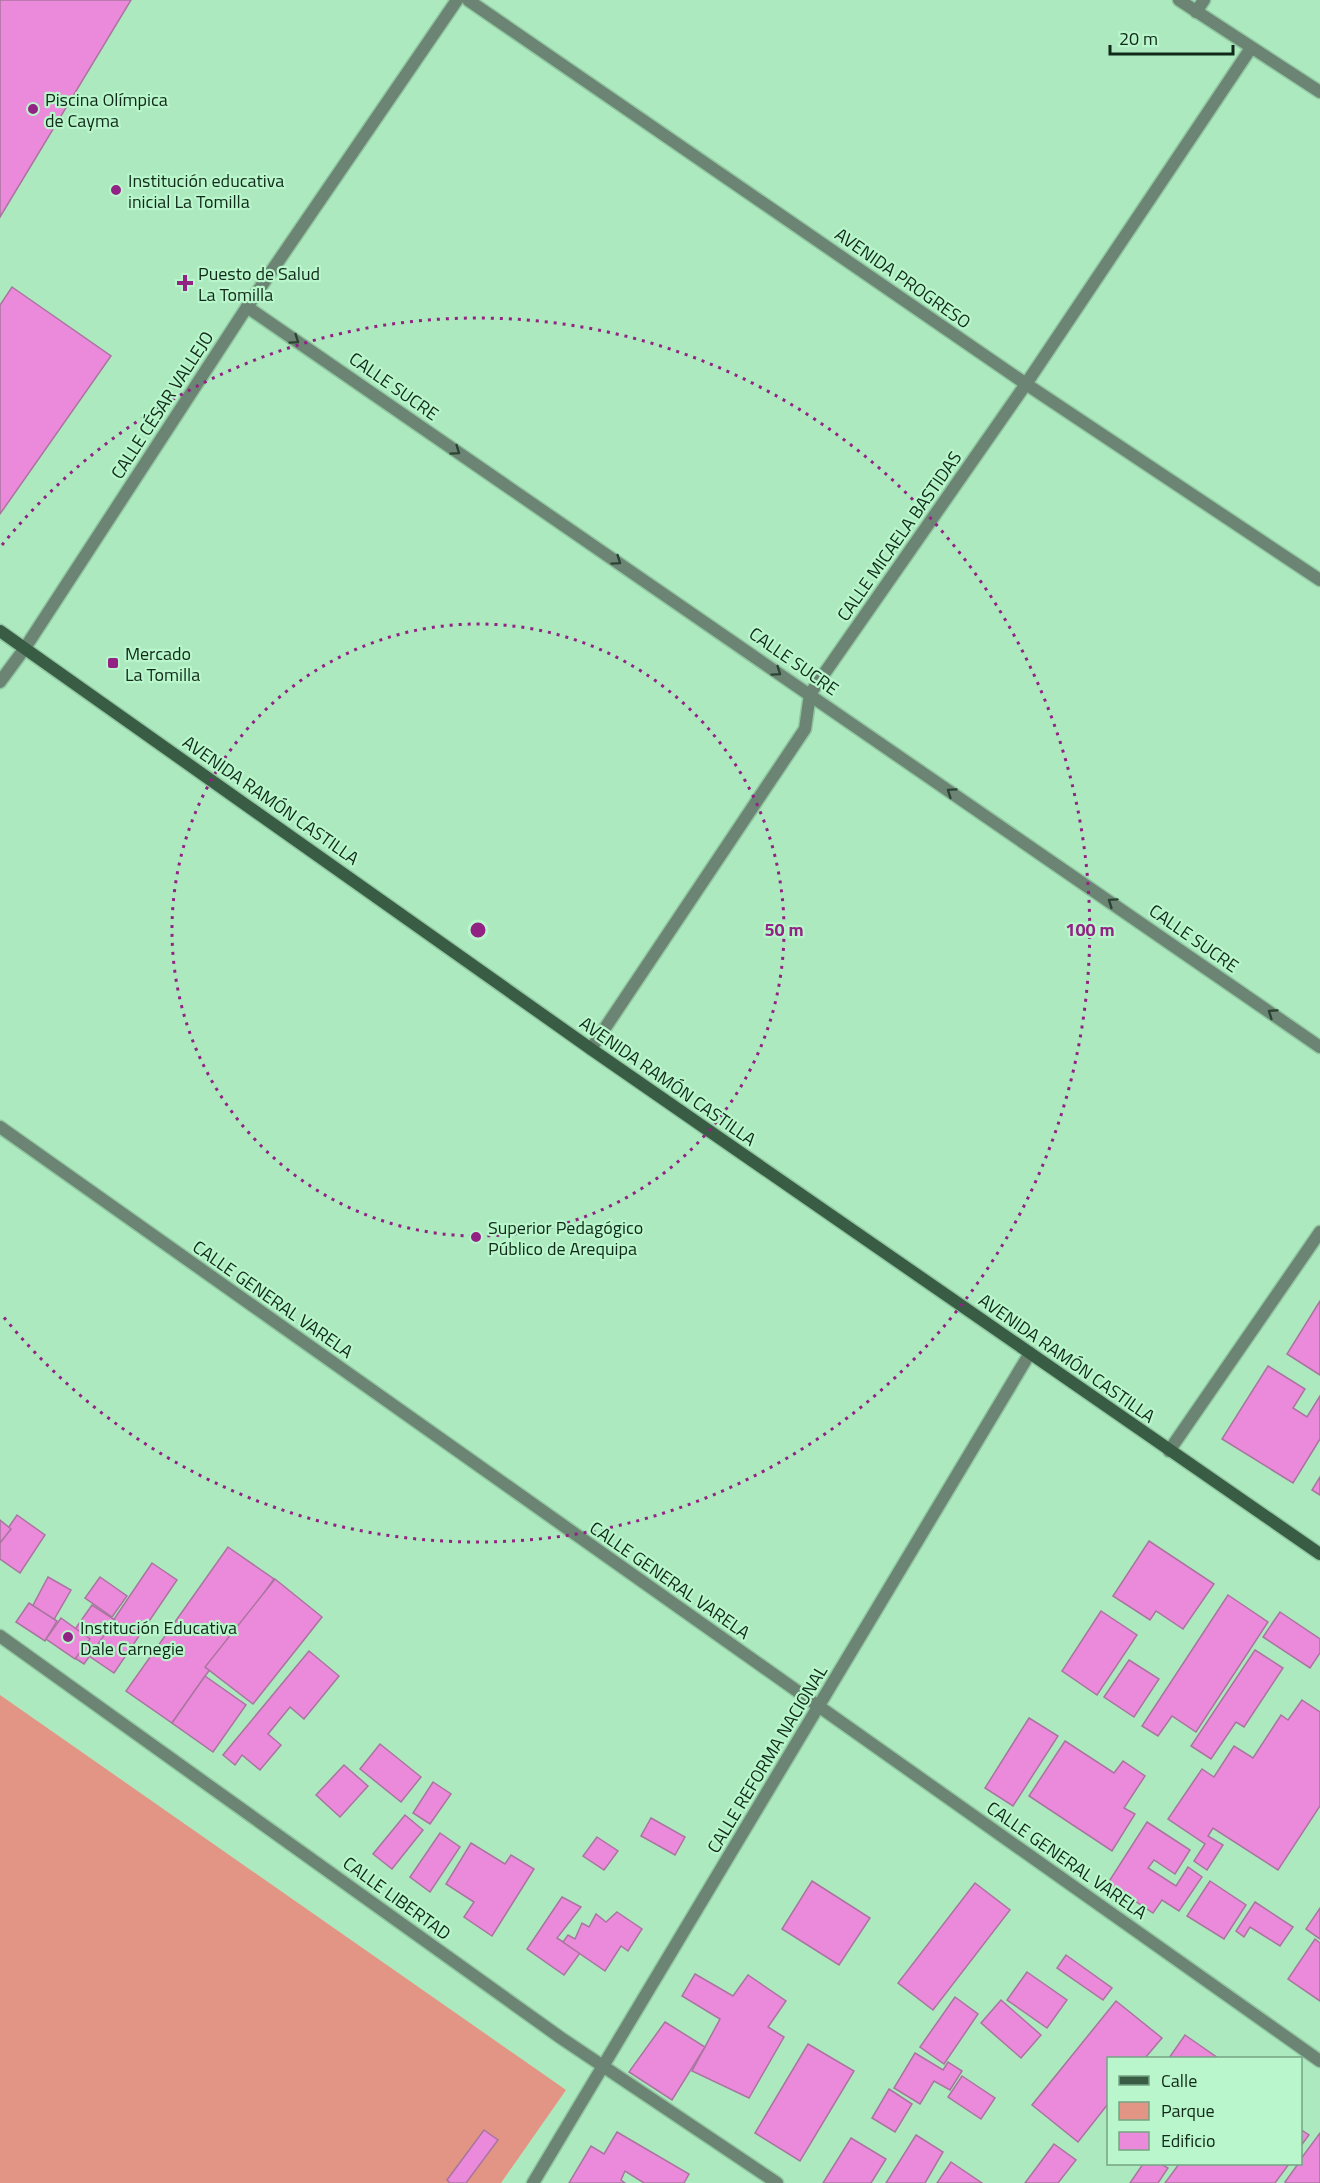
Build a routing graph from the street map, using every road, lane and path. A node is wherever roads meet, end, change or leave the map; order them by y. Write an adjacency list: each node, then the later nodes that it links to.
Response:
1 (457, 0): 8 (street, CALLE CÉSAR VALLEJO)
2 (468, 0): 9 (street, AVENIDA PROGRESO)
3 (1179, 0): 5 (street)
4 (1204, 0): 5 (street)
5 (1196, 12): 6 (street)
6 (1251, 48): 7 (street); 9 (street, CALLE MICAELA BASTIDAS)
7 (1320, 92)
8 (247, 307): 12 (street, CALLE CÉSAR VALLEJO); 14 (street, CALLE SUCRE, one-way to 14)
9 (1026, 384): 10 (street, AVENIDA PROGRESO); 14 (street, CALLE MICAELA BASTIDAS)
10 (1320, 580)
11 (0, 631): 12 (main road, AVENIDA RAMÓN CASTILLA)
12 (25, 648): 13 (street, CALLE CÉSAR VALLEJO); 16 (main road, AVENIDA RAMÓN CASTILLA)
13 (0, 682)
14 (810, 694): 15 (street, CALLE SUCRE, one-way to 14); 16 (street, CALLE MICAELA BASTIDAS)
15 (1320, 1047)
16 (591, 1049): 19 (main road, AVENIDA RAMÓN CASTILLA)
17 (0, 1127): 23 (street, CALLE GENERAL VARELA)
18 (1320, 1232): 20 (street)
19 (1030, 1353): 20 (main road, AVENIDA RAMÓN CASTILLA); 23 (street, CALLE REFORMA NACIONAL)
20 (1169, 1451): 21 (main road, AVENIDA RAMÓN CASTILLA)
21 (1320, 1554)
22 (0, 1636): 25 (street, CALLE LIBERTAD)
23 (819, 1707): 24 (street, CALLE GENERAL VARELA); 25 (street, CALLE REFORMA NACIONAL)
24 (1320, 2061)
25 (602, 2065): 26 (street, CALLE REFORMA NACIONAL); 27 (street, CALLE LIBERTAD)
26 (533, 2183)
27 (777, 2183)

